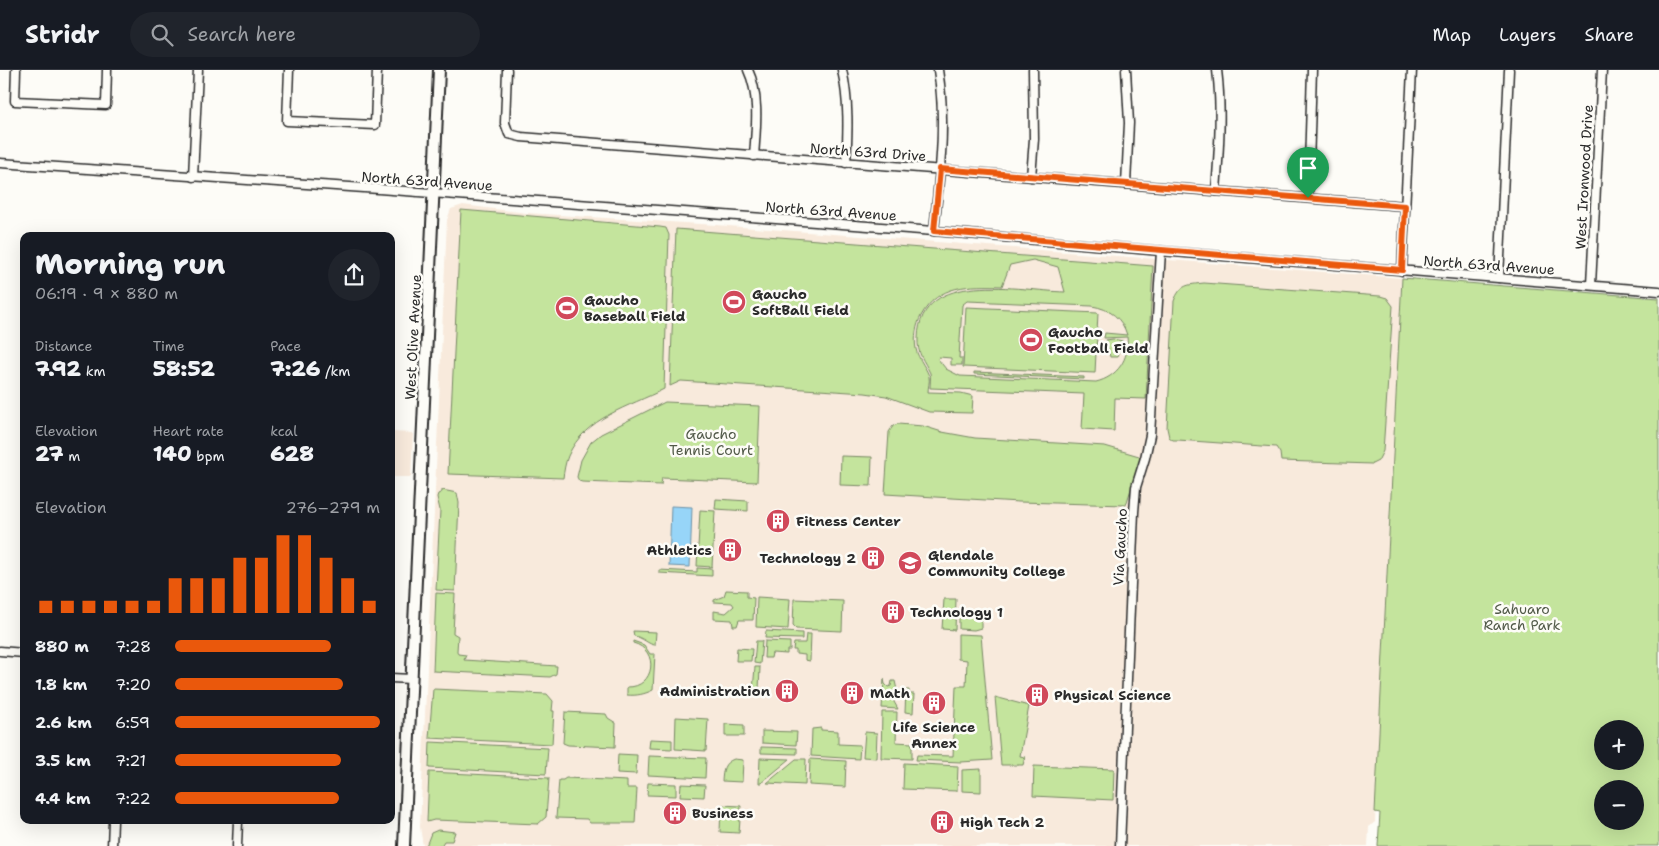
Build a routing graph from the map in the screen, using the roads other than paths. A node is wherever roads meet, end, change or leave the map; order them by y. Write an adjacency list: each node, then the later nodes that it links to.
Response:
1 (16, 70): 2 (street)
2 (107, 70)
3 (198, 70): 22 (street)
4 (289, 70): 5 (street)
5 (377, 70)
6 (439, 70): 26 (main road, West Olive Avenue)
7 (508, 70): 18 (street, North 63rd Drive)
8 (748, 70): 18 (street)
9 (842, 70): 20 (street)
10 (938, 70): 21 (street)
11 (1033, 70): 23 (street)
12 (1126, 70): 24 (street)
13 (1217, 70): 25 (street)
14 (1312, 70): 27 (street)
15 (1412, 70): 28 (street)
16 (1509, 70): 32 (street)
17 (1602, 70): 33 (street, West Ironwood Drive)
18 (754, 156): 20 (street, North 63rd Drive)
19 (0, 163): 22 (street, North 63rd Avenue)
20 (846, 163): 21 (street, North 63rd Drive)
21 (940, 169): 23 (street, North 63rd Drive); 29 (street)
22 (193, 177): 26 (street, North 63rd Avenue)
23 (1031, 177): 24 (street, North 63rd Drive)
24 (1126, 184): 25 (street, North 63rd Drive)
25 (1216, 191): 27 (street, North 63rd Drive)
26 (434, 193): 29 (street, North 63rd Avenue); 38 (main road, West Olive Avenue)
27 (1308, 198): 28 (street, North 63rd Drive)
28 (1405, 206): 31 (street)
29 (934, 231): 30 (street, North 63rd Avenue)
30 (1162, 251): 31 (street, North 63rd Avenue); 44 (street, Via Gaucho)
31 (1402, 270): 32 (street, North 63rd Avenue)
32 (1499, 278): 33 (street, North 63rd Avenue)
33 (1591, 285): 34 (street, North 63rd Avenue)
34 (1659, 291)
35 (0, 651): 36 (street)
36 (20, 653)
37 (395, 678): 38 (street)
38 (411, 679): 43 (main road, West Olive Avenue)
39 (113, 824): 41 (street)
40 (238, 824): 42 (street)
41 (112, 846)
42 (237, 846)
43 (404, 846)
44 (1120, 846)

